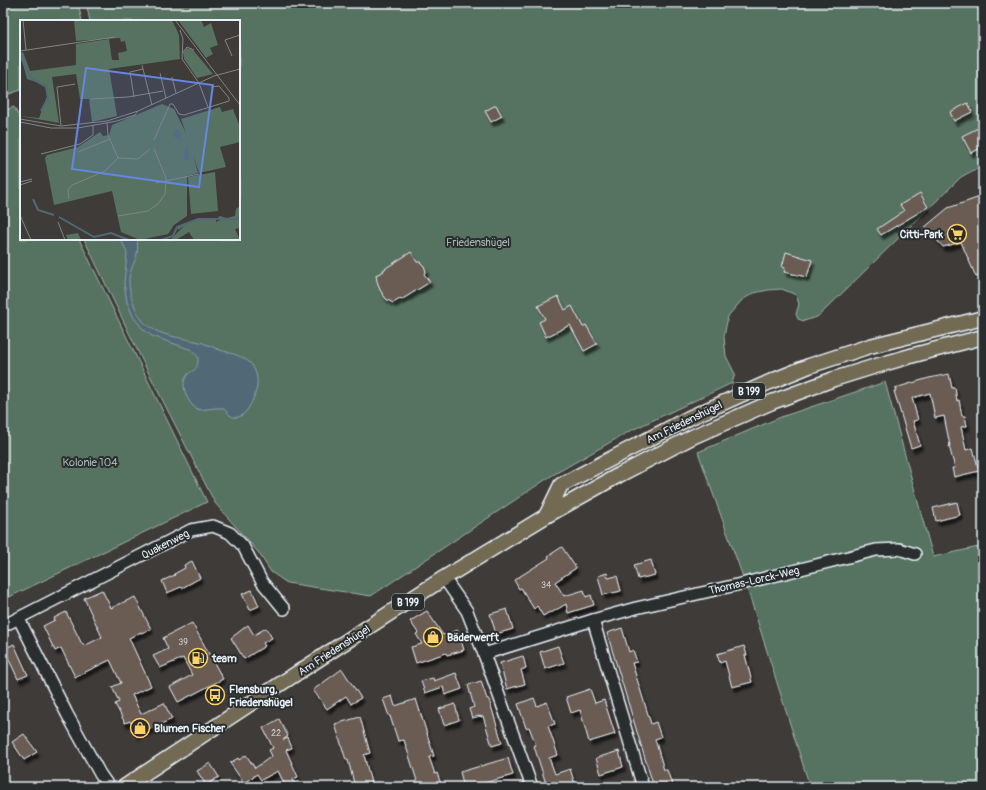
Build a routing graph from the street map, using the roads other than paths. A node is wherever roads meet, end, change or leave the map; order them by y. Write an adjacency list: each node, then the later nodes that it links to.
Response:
1 (983, 318): 3 (main road, Am Friedenshügel / B 199)
2 (983, 337): 3 (main road, Am Friedenshügel / B 199)
3 (546, 516): 5 (main road, Am Friedenshügel / B 199)
4 (915, 554): 8 (street, Thomas-Lorck-Weg)
5 (444, 578): 10 (street); 12 (main road, Am Friedenshügel / B 199)
6 (284, 609): 7 (street, Quakenweg)
7 (19, 619): 9 (street, Quakenweg); 11 (street)
8 (593, 620): 10 (street, Thomas-Lorck-Weg); 14 (street)
9 (3, 626)
10 (484, 654): 13 (street)
11 (109, 787)
12 (124, 787)
13 (532, 787)
14 (643, 787)

